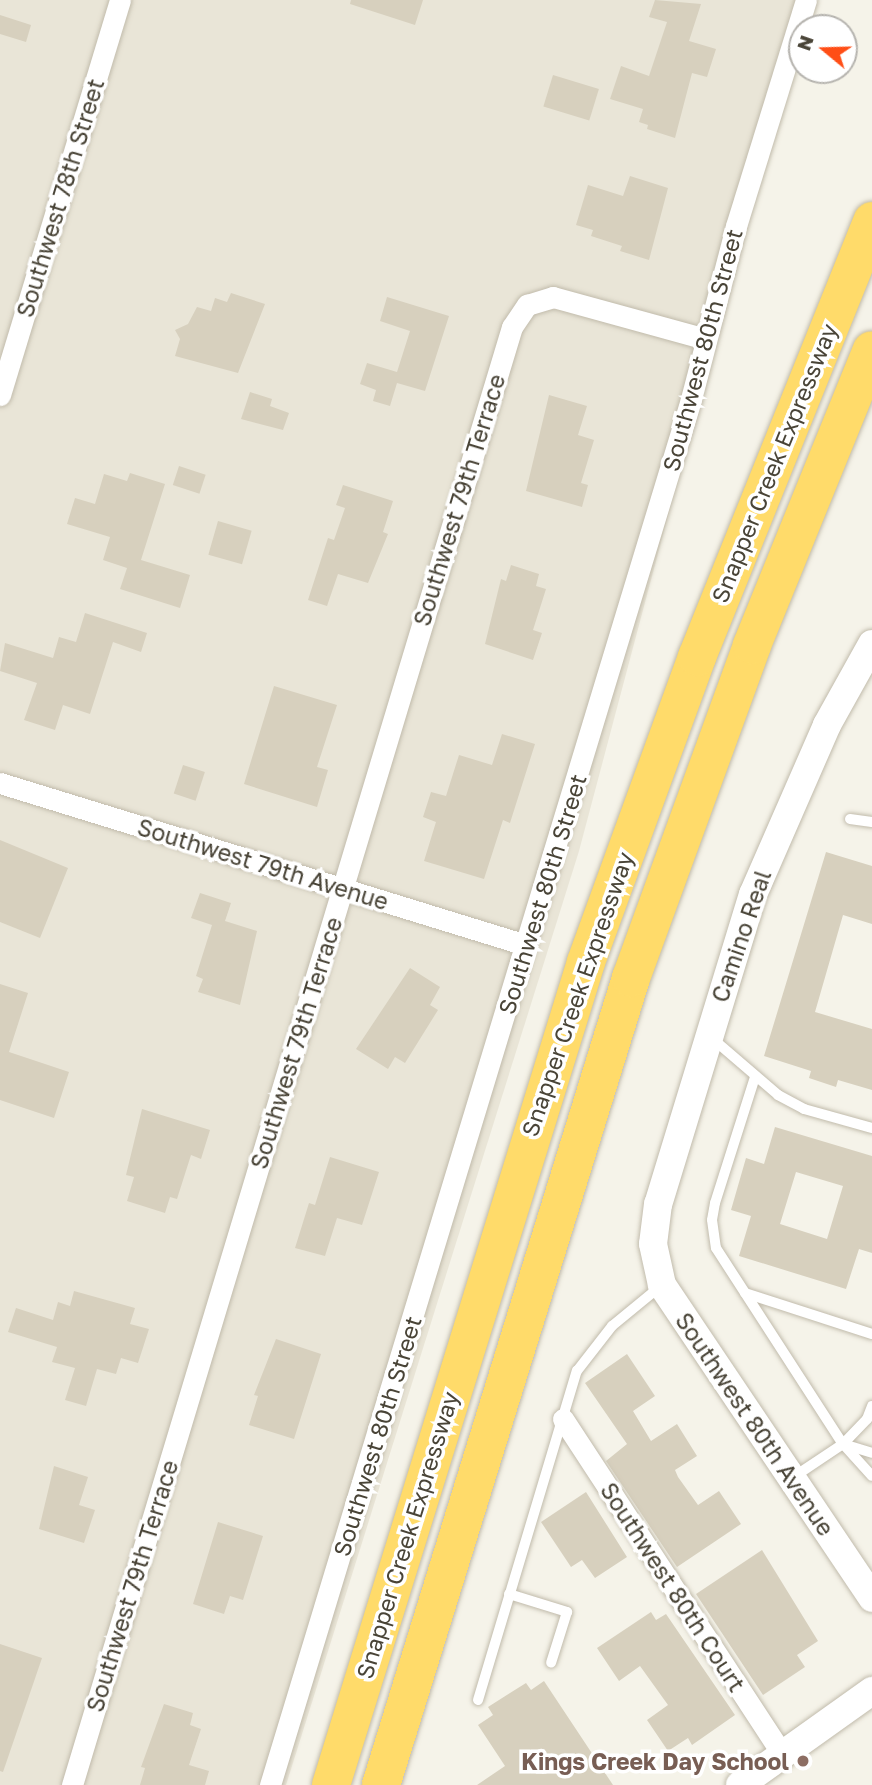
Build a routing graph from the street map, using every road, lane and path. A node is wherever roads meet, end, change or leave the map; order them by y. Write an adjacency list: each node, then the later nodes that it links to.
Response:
1 (120, 0): 5 (street, Southwest 78th Street)
2 (806, 0): 4 (street, Southwest 80th Street)
3 (872, 220): 35 (highway, Snapper Creek Expressway)
4 (706, 339): 12 (street, Southwest 79th Terrace); 13 (street, Southwest 80th Street)
5 (8, 342): 7 (street, Southwest 78th Street)
6 (872, 349): 36 (highway, Snapper Creek Expressway)
7 (0, 395)
8 (872, 643): 14 (street, Camino Real)
9 (0, 783): 12 (street, Southwest 79th Avenue)
10 (850, 819): 11 (lane)
11 (872, 822)
12 (343, 887): 13 (street, Southwest 79th Avenue); 33 (street, Southwest 79th Terrace)
13 (526, 945): 34 (street, Southwest 80th Street)
14 (708, 1034): 15 (lane); 17 (street, Camino Real)
15 (755, 1077): 16 (lane); 19 (lane)
16 (872, 1128)
17 (653, 1244): 18 (street, Southwest 80th Avenue)
18 (662, 1285): 22 (lane); 26 (street, Southwest 80th Avenue)
19 (745, 1293): 20 (lane); 23 (lane)
20 (872, 1334)
21 (872, 1406): 23 (lane)
22 (563, 1419): 27 (lane); 32 (street, Southwest 80th Court)
23 (843, 1444): 24 (lane); 25 (lane); 26 (lane)
24 (872, 1453)
25 (872, 1476)
26 (792, 1478): 28 (street, Southwest 80th Avenue)
27 (509, 1594): 29 (lane); 31 (lane)
28 (872, 1598)
29 (551, 1663)
30 (872, 1692): 32 (street)
31 (478, 1700)
32 (783, 1755): 37 (street)
33 (72, 1785)
34 (270, 1785)
35 (331, 1785)
36 (381, 1785)
37 (740, 1785)

